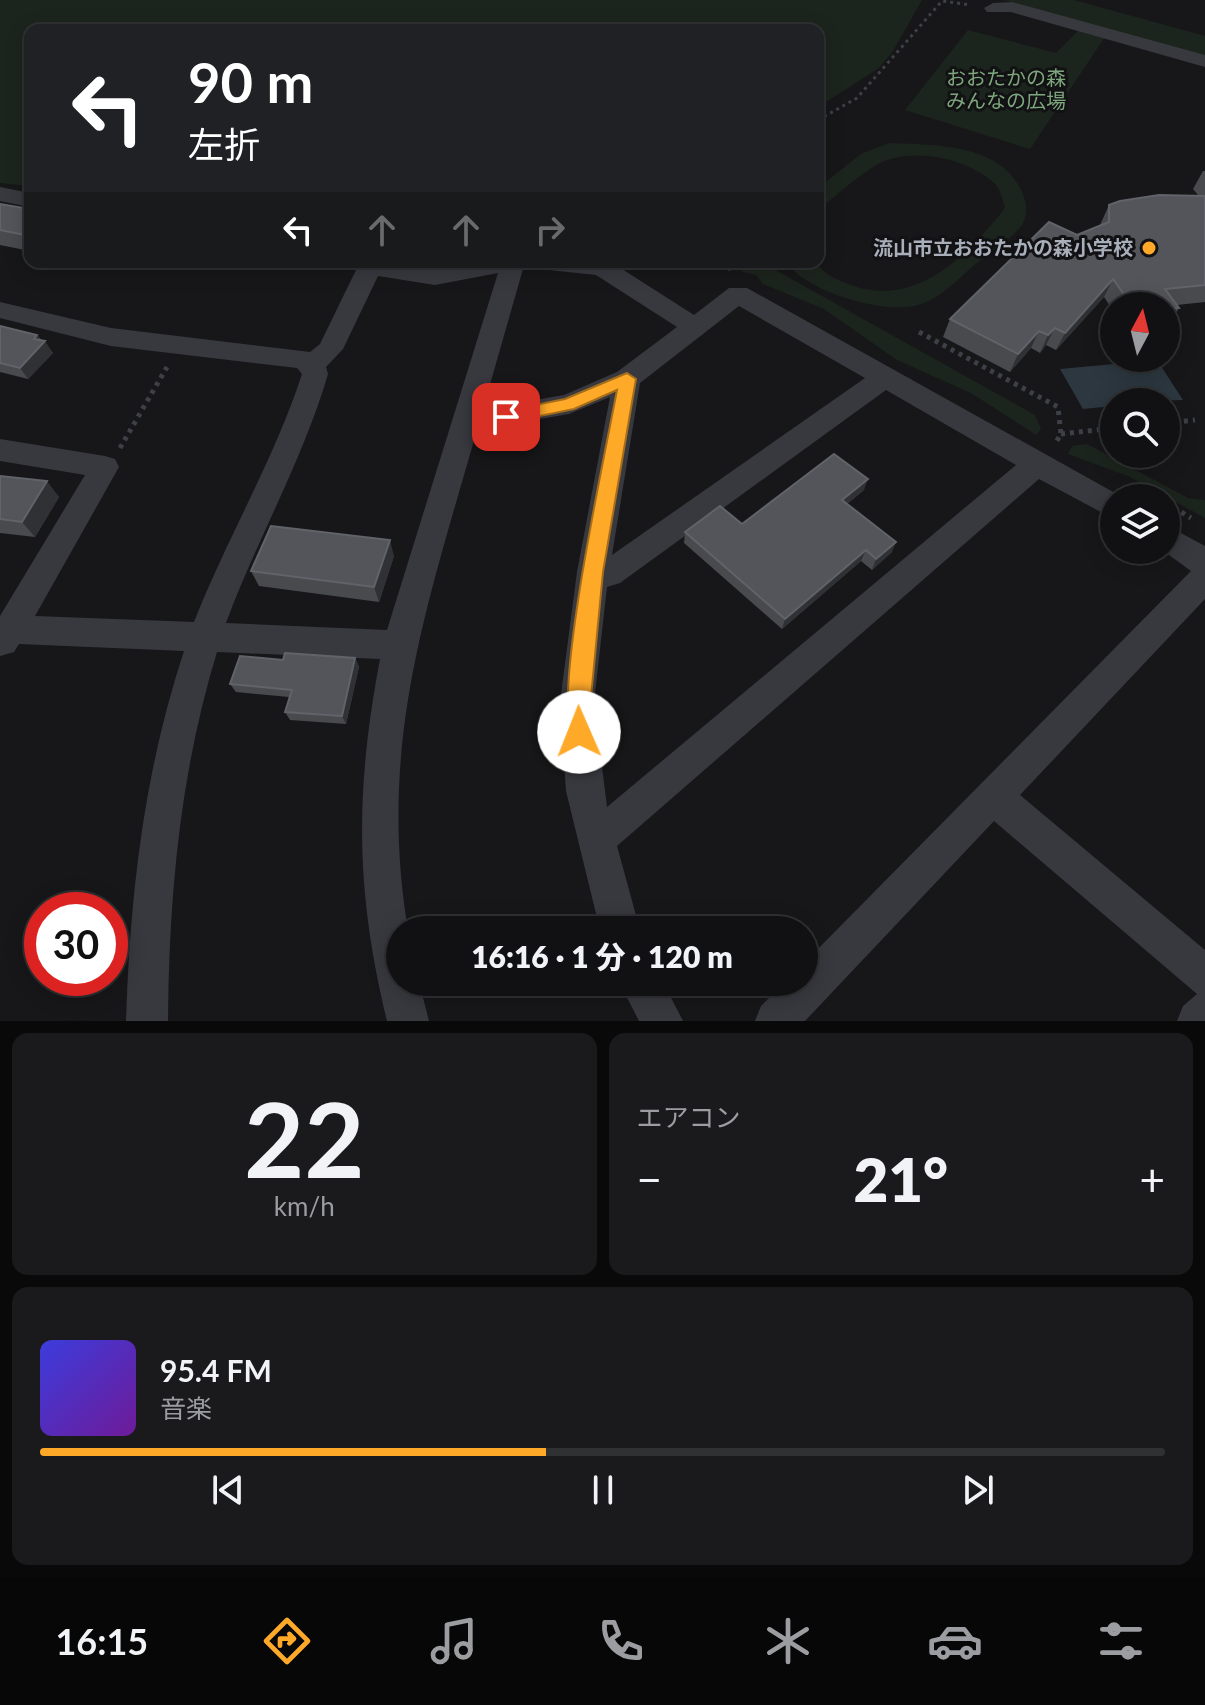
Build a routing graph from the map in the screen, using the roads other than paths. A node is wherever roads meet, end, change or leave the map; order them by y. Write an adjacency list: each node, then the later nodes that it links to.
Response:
1 (993, 8): 2 (street)
2 (1205, 61)
3 (0, 194): 4 (street)
4 (24, 199)
5 (363, 268): 12 (street)
6 (387, 268): 7 (street)
7 (482, 268)
8 (511, 268): 15 (street)
9 (602, 268): 11 (street)
10 (0, 310): 12 (street)
11 (695, 327): 13 (street); 14 (street)
12 (312, 365): 23 (street)
13 (885, 377): 17 (street); 21 (street)
14 (627, 379): 15 (street); 21 (street)
15 (465, 422): 25 (street)
16 (0, 450): 24 (street)
17 (1044, 457): 18 (street); 27 (street)
18 (1100, 497)
19 (1180, 545): 20 (street)
20 (1205, 565)
21 (593, 572): 27 (street)
22 (1205, 578): 26 (street)
23 (204, 636): 24 (street); 25 (street); 32 (street)
24 (4, 638)
25 (399, 645): 33 (street)
26 (992, 795): 29 (street); 35 (street)
27 (596, 840): 28 (street)
28 (616, 916)
29 (1205, 977)
30 (648, 996): 34 (street)
31 (1205, 1012): 36 (street)
32 (147, 1021)
33 (408, 1021)
34 (662, 1021)
35 (776, 1021)
36 (1198, 1021)

